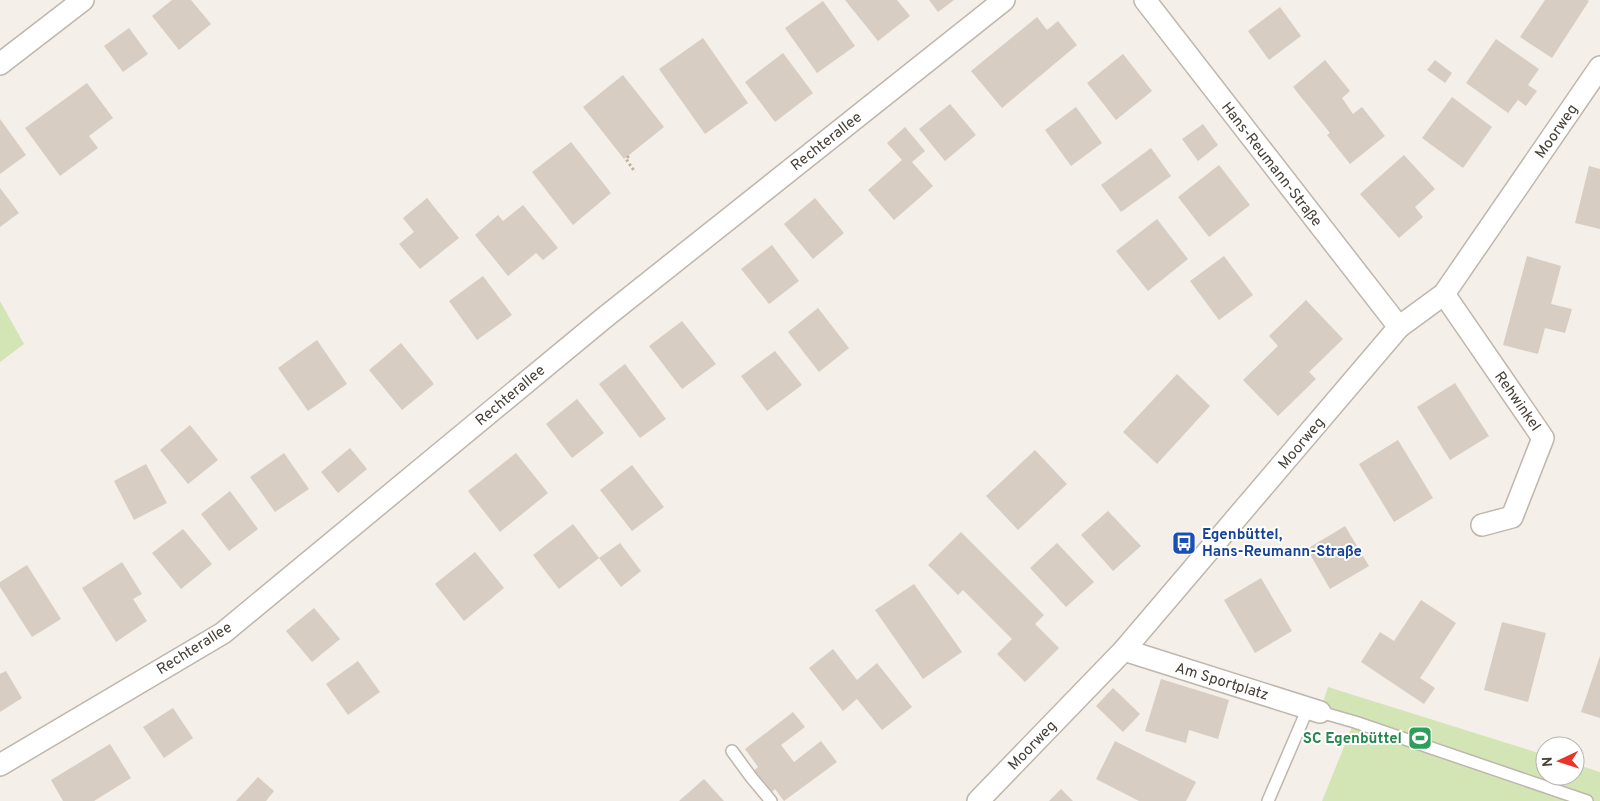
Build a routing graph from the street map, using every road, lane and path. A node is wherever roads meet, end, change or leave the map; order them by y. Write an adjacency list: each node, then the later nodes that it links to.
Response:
1 (83, 0): 4 (street)
2 (1004, 0): 14 (street, Rechterallee)
3 (1145, 0): 9 (street, Hans-Reumann-Straße)
4 (0, 64)
5 (1600, 67): 8 (street, Moorweg)
6 (627, 156): 7 (path)
7 (635, 172)
8 (1444, 294): 9 (street, Moorweg); 10 (street, Rehwinkel)
9 (1399, 327): 11 (street, Moorweg)
10 (1482, 525)
11 (1124, 650): 12 (street, Am Sportplatz); 16 (street, Moorweg)
12 (1314, 710): 17 (lane); 18 (lane)
13 (732, 751): 15 (lane)
14 (0, 766)
15 (771, 801)
16 (978, 801)
17 (1268, 801)
18 (1587, 801)

